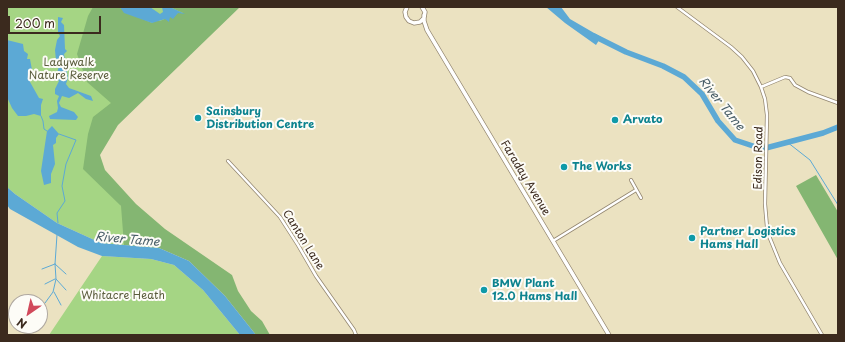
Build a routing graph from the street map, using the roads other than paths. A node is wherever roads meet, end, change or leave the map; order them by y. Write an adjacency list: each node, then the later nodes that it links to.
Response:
1 (407, 7): 5 (street, Faraday Avenue)
2 (422, 7): 4 (street, Faraday Avenue)
3 (677, 7): 7 (street, Edison Road)
4 (424, 15): 5 (street); 6 (street, Faraday Avenue)
5 (417, 23): 6 (street, Faraday Avenue)
6 (427, 30): 13 (street, Faraday Avenue)
7 (761, 87): 8 (street); 16 (street, Edison Road)
8 (838, 103)
9 (228, 161): 14 (street, Canton Lane)
10 (631, 180): 11 (street)
11 (636, 190): 12 (street); 13 (street)
12 (641, 198)
13 (552, 241): 15 (street, Faraday Avenue)
14 (356, 335)
15 (610, 335)
16 (822, 335)

